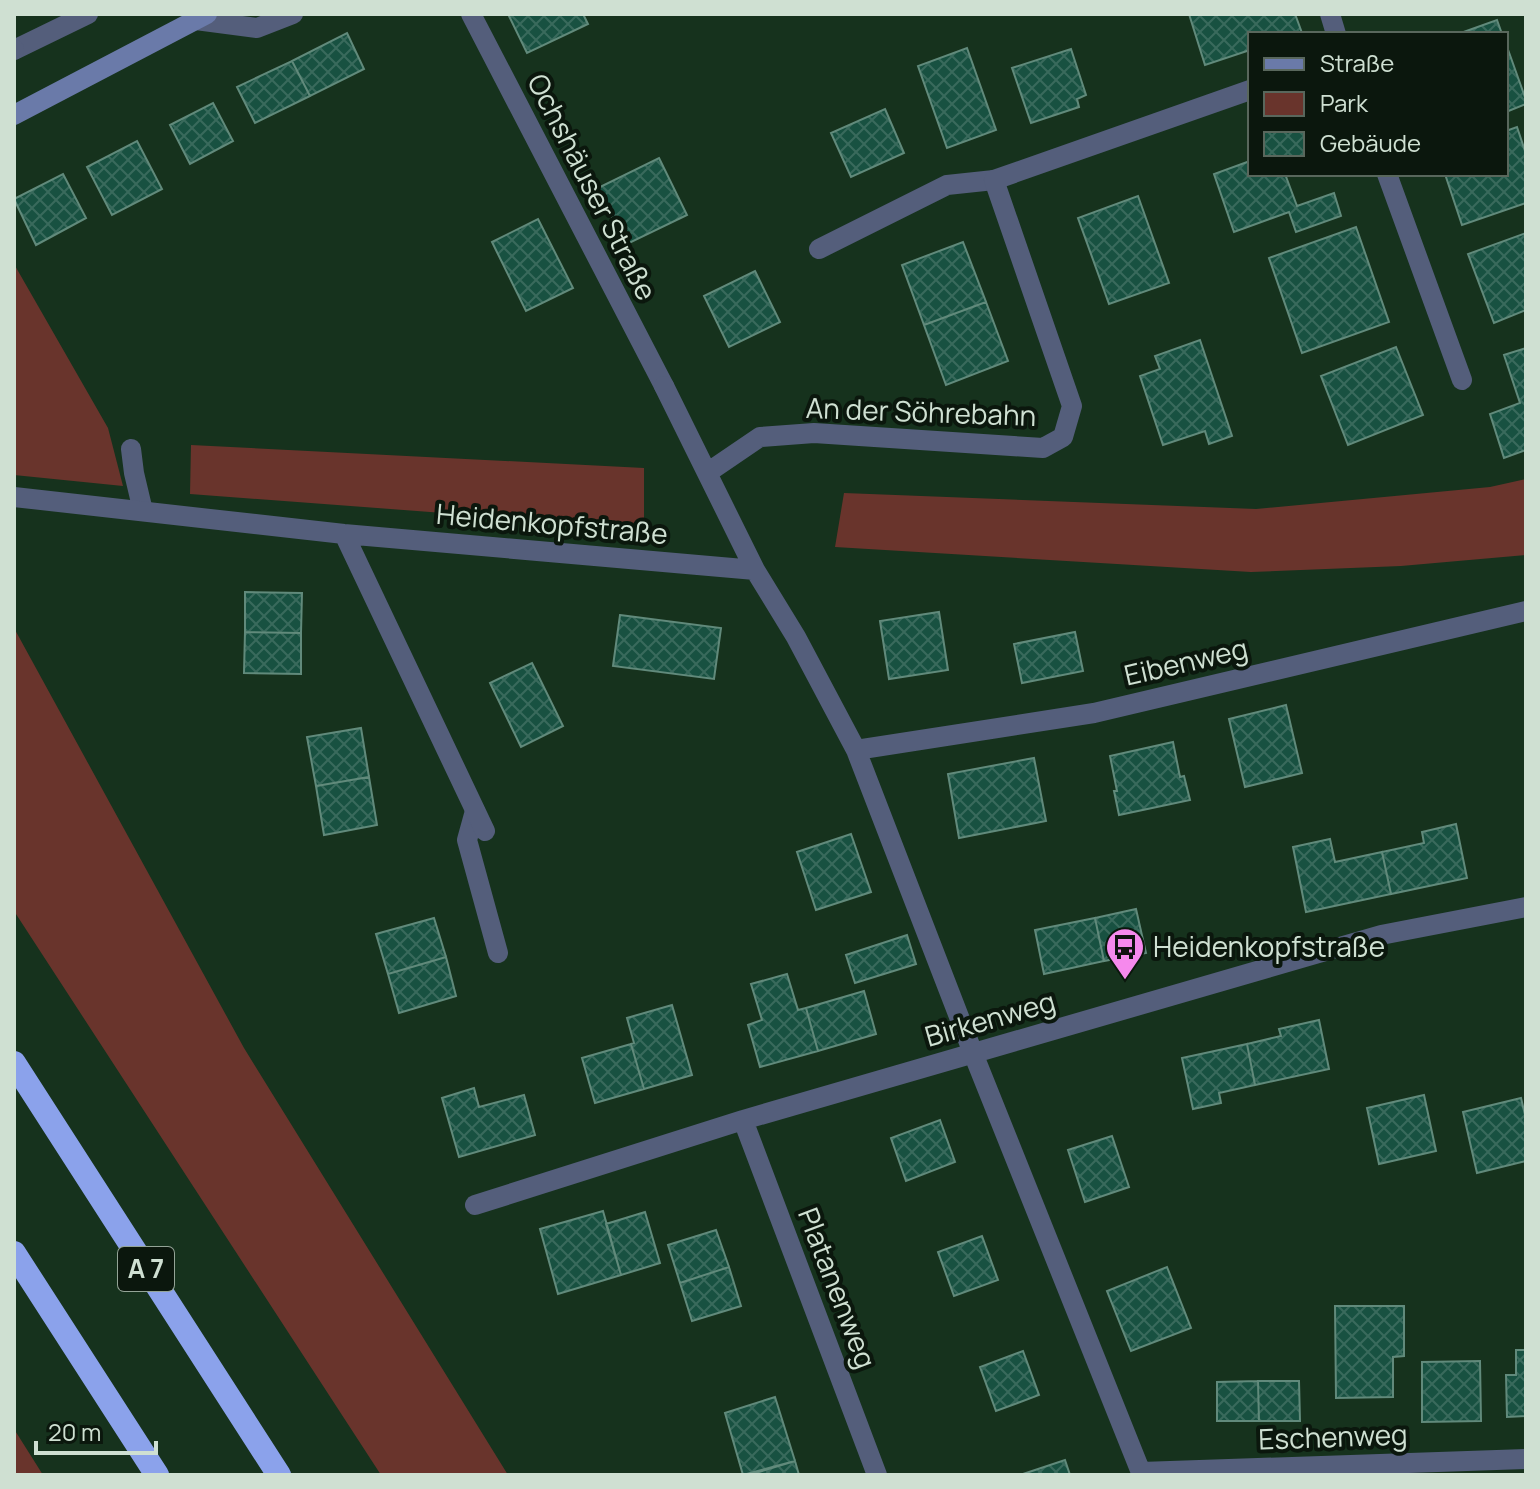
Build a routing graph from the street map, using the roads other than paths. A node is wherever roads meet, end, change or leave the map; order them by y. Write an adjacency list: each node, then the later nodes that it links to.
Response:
1 (88, 14): 5 (street)
2 (293, 14): 4 (street)
3 (471, 14): 13 (street, Ochshäuser Straße)
4 (202, 17): 7 (main road)
5 (14, 49)
6 (1248, 91): 9 (street)
7 (14, 115)
8 (1388, 176): 11 (street)
9 (994, 180): 10 (street); 13 (street, An der Söhrebahn)
10 (819, 249)
11 (1462, 380)
12 (131, 449): 15 (street)
13 (707, 473): 17 (street)
14 (14, 497): 15 (street, Heidenkopfstraße)
15 (143, 511): 16 (street, Heidenkopfstraße)
16 (344, 534): 17 (street, Heidenkopfstraße); 20 (street)
17 (755, 570): 19 (street)
18 (1526, 611): 19 (street, Eibenweg)
19 (856, 750): 24 (street)
20 (475, 811): 21 (street); 23 (street)
21 (485, 831)
22 (1526, 907): 24 (street, Birkenweg)
23 (498, 953)
24 (973, 1053): 26 (street, Birkenweg); 30 (street)
25 (14, 1063): 32 (highway, A 7)
26 (743, 1120): 27 (street, Birkenweg); 33 (street, Platanenweg)
27 (475, 1205)
28 (14, 1253): 31 (highway)
29 (1526, 1459): 30 (street, Eschenweg)
30 (1142, 1474)
31 (157, 1475)
32 (279, 1475)
33 (877, 1475)

